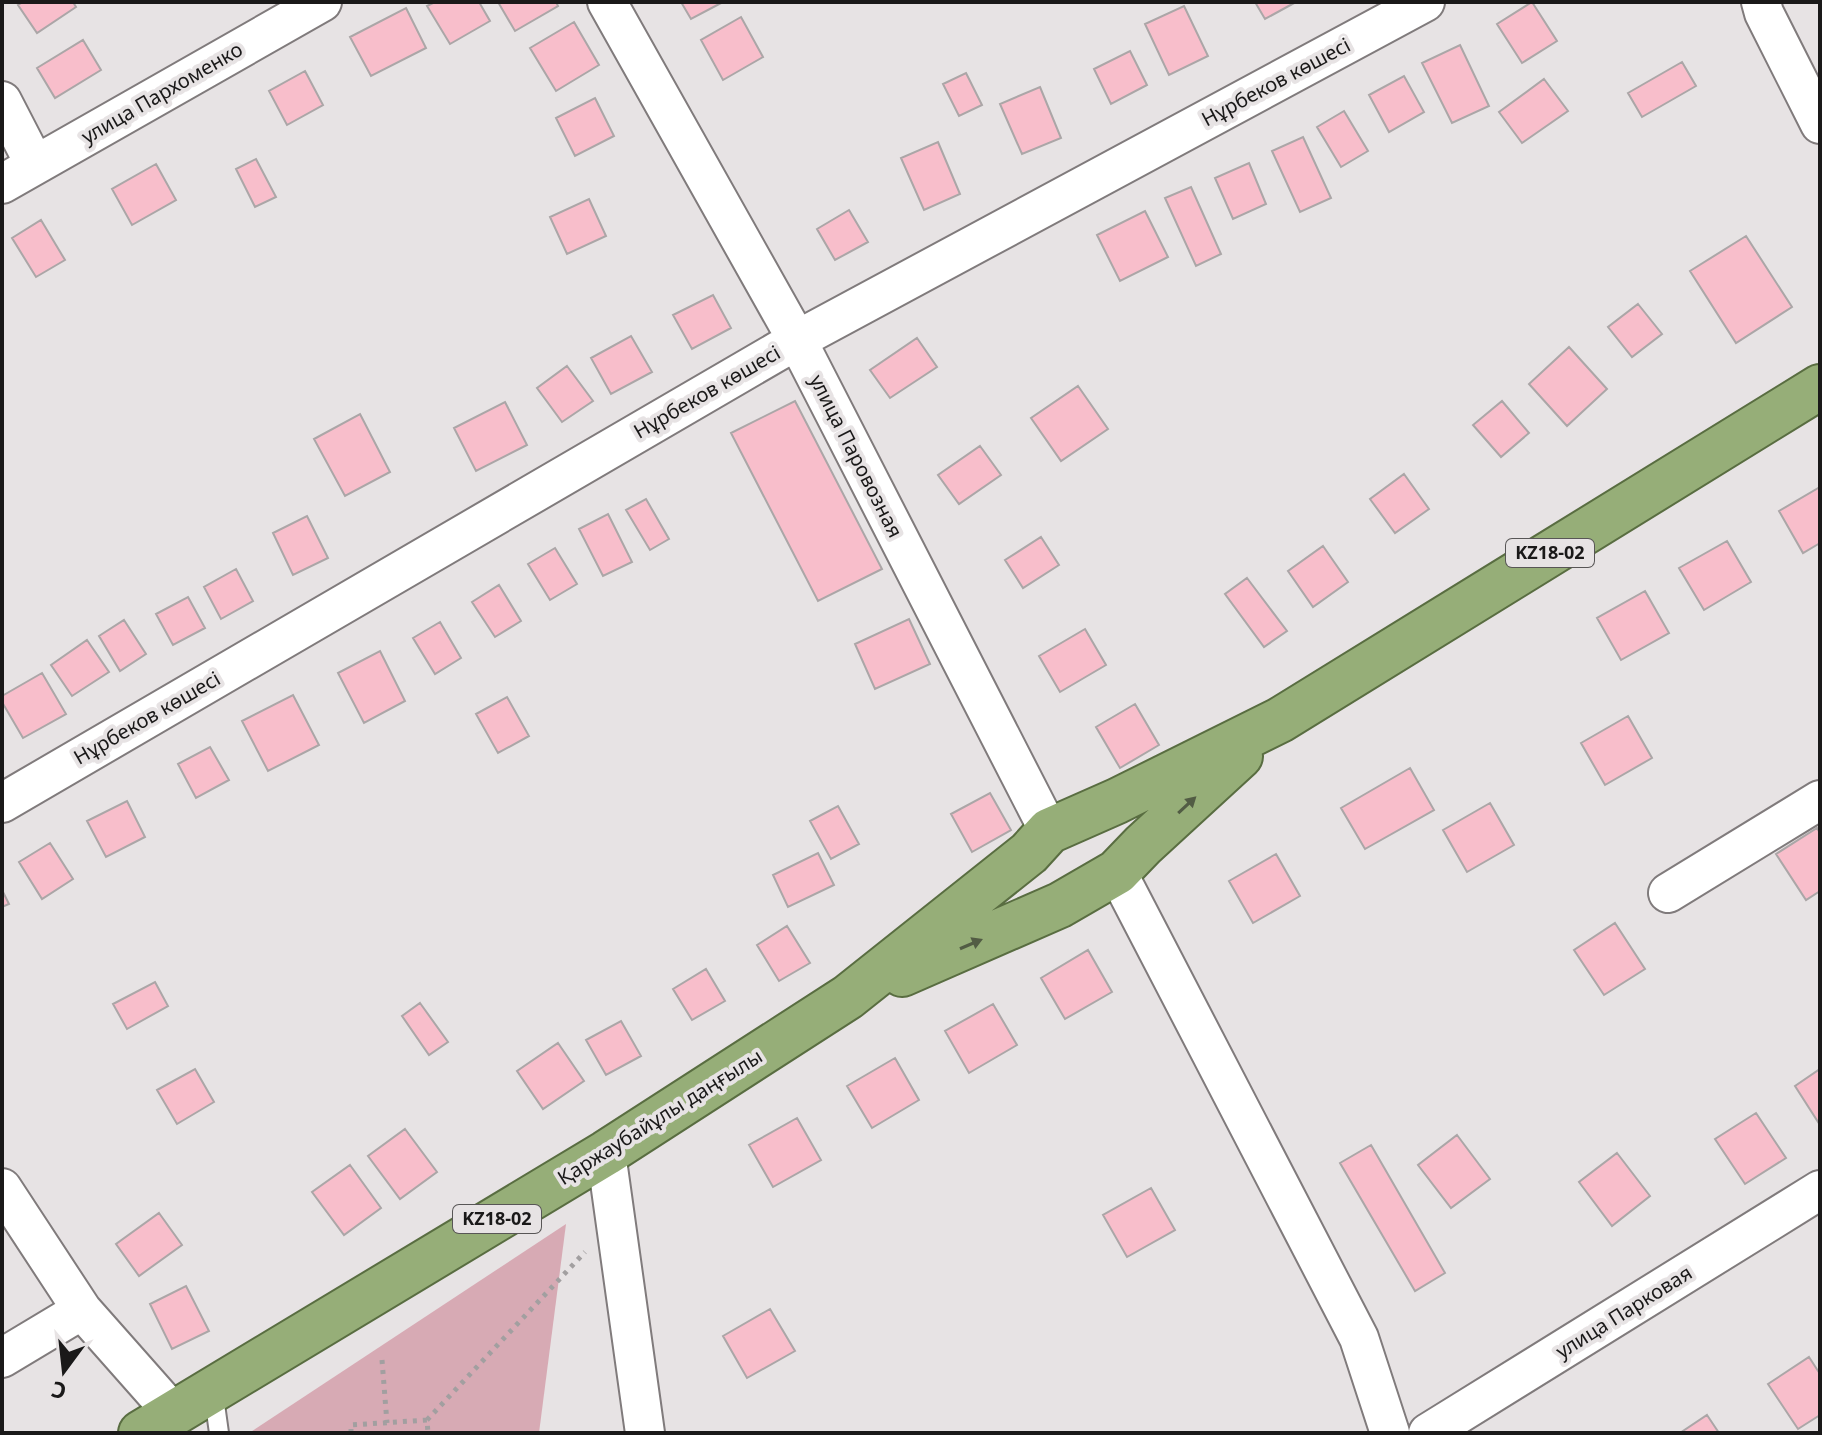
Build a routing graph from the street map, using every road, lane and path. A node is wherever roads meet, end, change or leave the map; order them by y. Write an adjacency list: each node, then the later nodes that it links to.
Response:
1 (322, 2): 7 (street, улица Пархоменко)
2 (607, 2): 9 (street, улица Паровозная)
3 (1425, 2): 9 (street, Нұрбеков көшесі)
4 (1761, 2): 6 (street)
5 (2, 101): 7 (street)
6 (1820, 124)
7 (35, 165): 8 (street, улица Пархоменко)
8 (2, 184)
9 (797, 340): 14 (street, Нұрбеков көшесі); 15 (street, улица Паровозная)
10 (1820, 387): 11 (highway, Қаржаубайұлы даңғылы / KZ18-02)
11 (1280, 720): 13 (highway, Қаржаубайұлы даңғылы / KZ18-02); 16 (highway, Қаржаубайұлы даңғылы / KZ18-02, one-way to 11)
12 (1820, 800): 17 (street)
13 (1117, 801): 15 (highway, Қаржаубайұлы даңғылы / KZ18-02); 16 (highway)
14 (2, 803)
15 (1039, 842): 18 (highway); 19 (highway, Қаржаубайұлы даңғылы / KZ18-02)
16 (1130, 858): 18 (highway, Қаржаубайұлы даңғылы / KZ18-02); 35 (street)
17 (1668, 893)
18 (1060, 905): 19 (highway, Қаржаубайұлы даңғылы / KZ18-02, one-way to 18)
19 (848, 997): 20 (highway, Қаржаубайұлы даңғылы / KZ18-02)
20 (606, 1153): 23 (street); 27 (highway, Қаржаубайұлы даңғылы / KZ18-02)
21 (2, 1188): 24 (street)
22 (1820, 1190): 36 (street, улица Парковая)
23 (615, 1220): 28 (path); 34 (street)
24 (82, 1310): 25 (street); 30 (street)
25 (2, 1358)
26 (382, 1360): 29 (path)
27 (213, 1390): 30 (highway, Қаржаубайұлы даңғылы / KZ18-02); 31 (lane)
28 (427, 1420): 29 (path); 33 (path)
29 (387, 1423): 32 (path)
30 (158, 1424)
31 (219, 1433)
32 (351, 1433)
33 (428, 1433)
34 (645, 1433)
35 (1390, 1433)
36 (1428, 1433)

